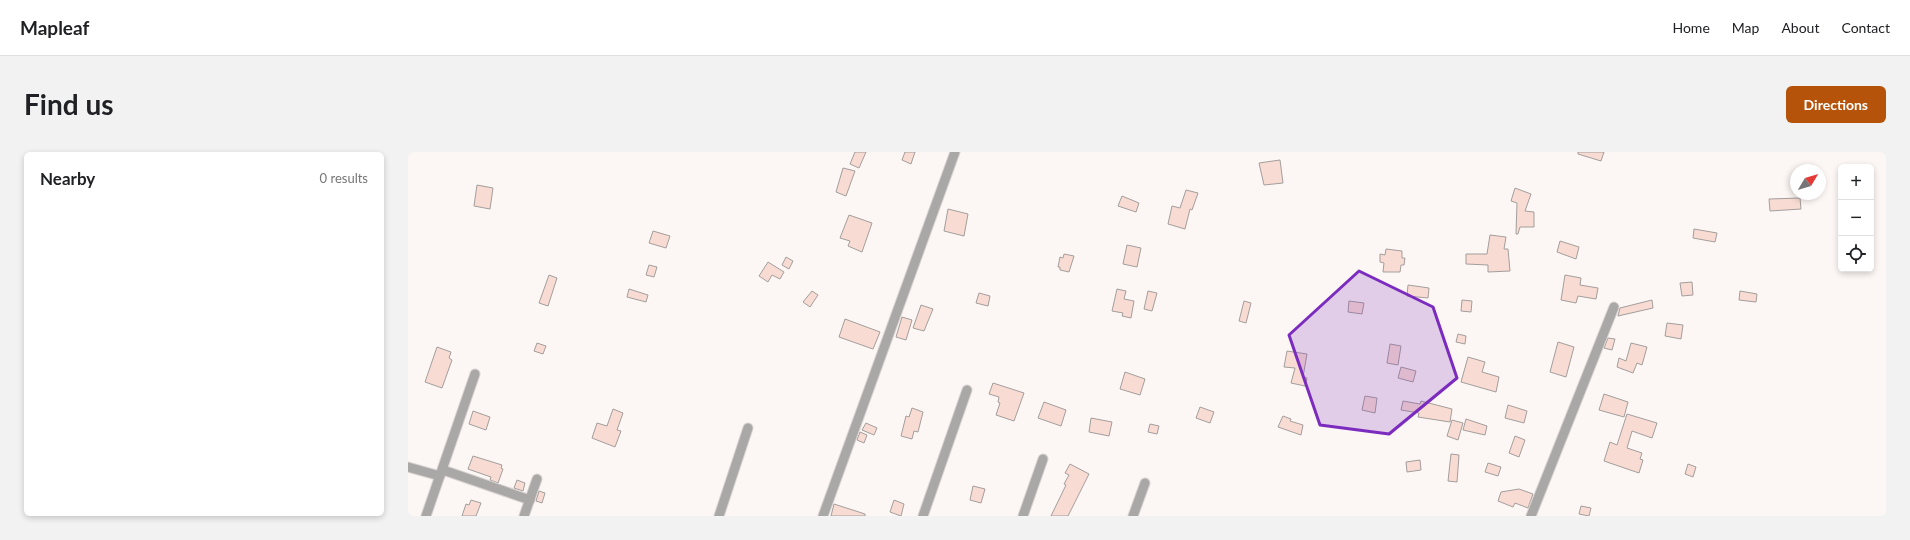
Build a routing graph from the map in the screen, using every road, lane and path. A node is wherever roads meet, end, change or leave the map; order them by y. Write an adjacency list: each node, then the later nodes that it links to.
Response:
1 (955, 152): 15 (street)
2 (1614, 306): 19 (street)
3 (475, 374): 8 (street)
4 (967, 390): 16 (street)
5 (748, 428): 14 (street)
6 (1043, 459): 17 (street)
7 (408, 467): 8 (street)
8 (442, 473): 11 (street); 12 (street)
9 (537, 478): 11 (street)
10 (1145, 483): 18 (street)
11 (530, 500): 13 (street)
12 (426, 516)
13 (524, 516)
14 (719, 516)
15 (823, 516)
16 (923, 516)
17 (1022, 516)
18 (1133, 516)
19 (1531, 516)

